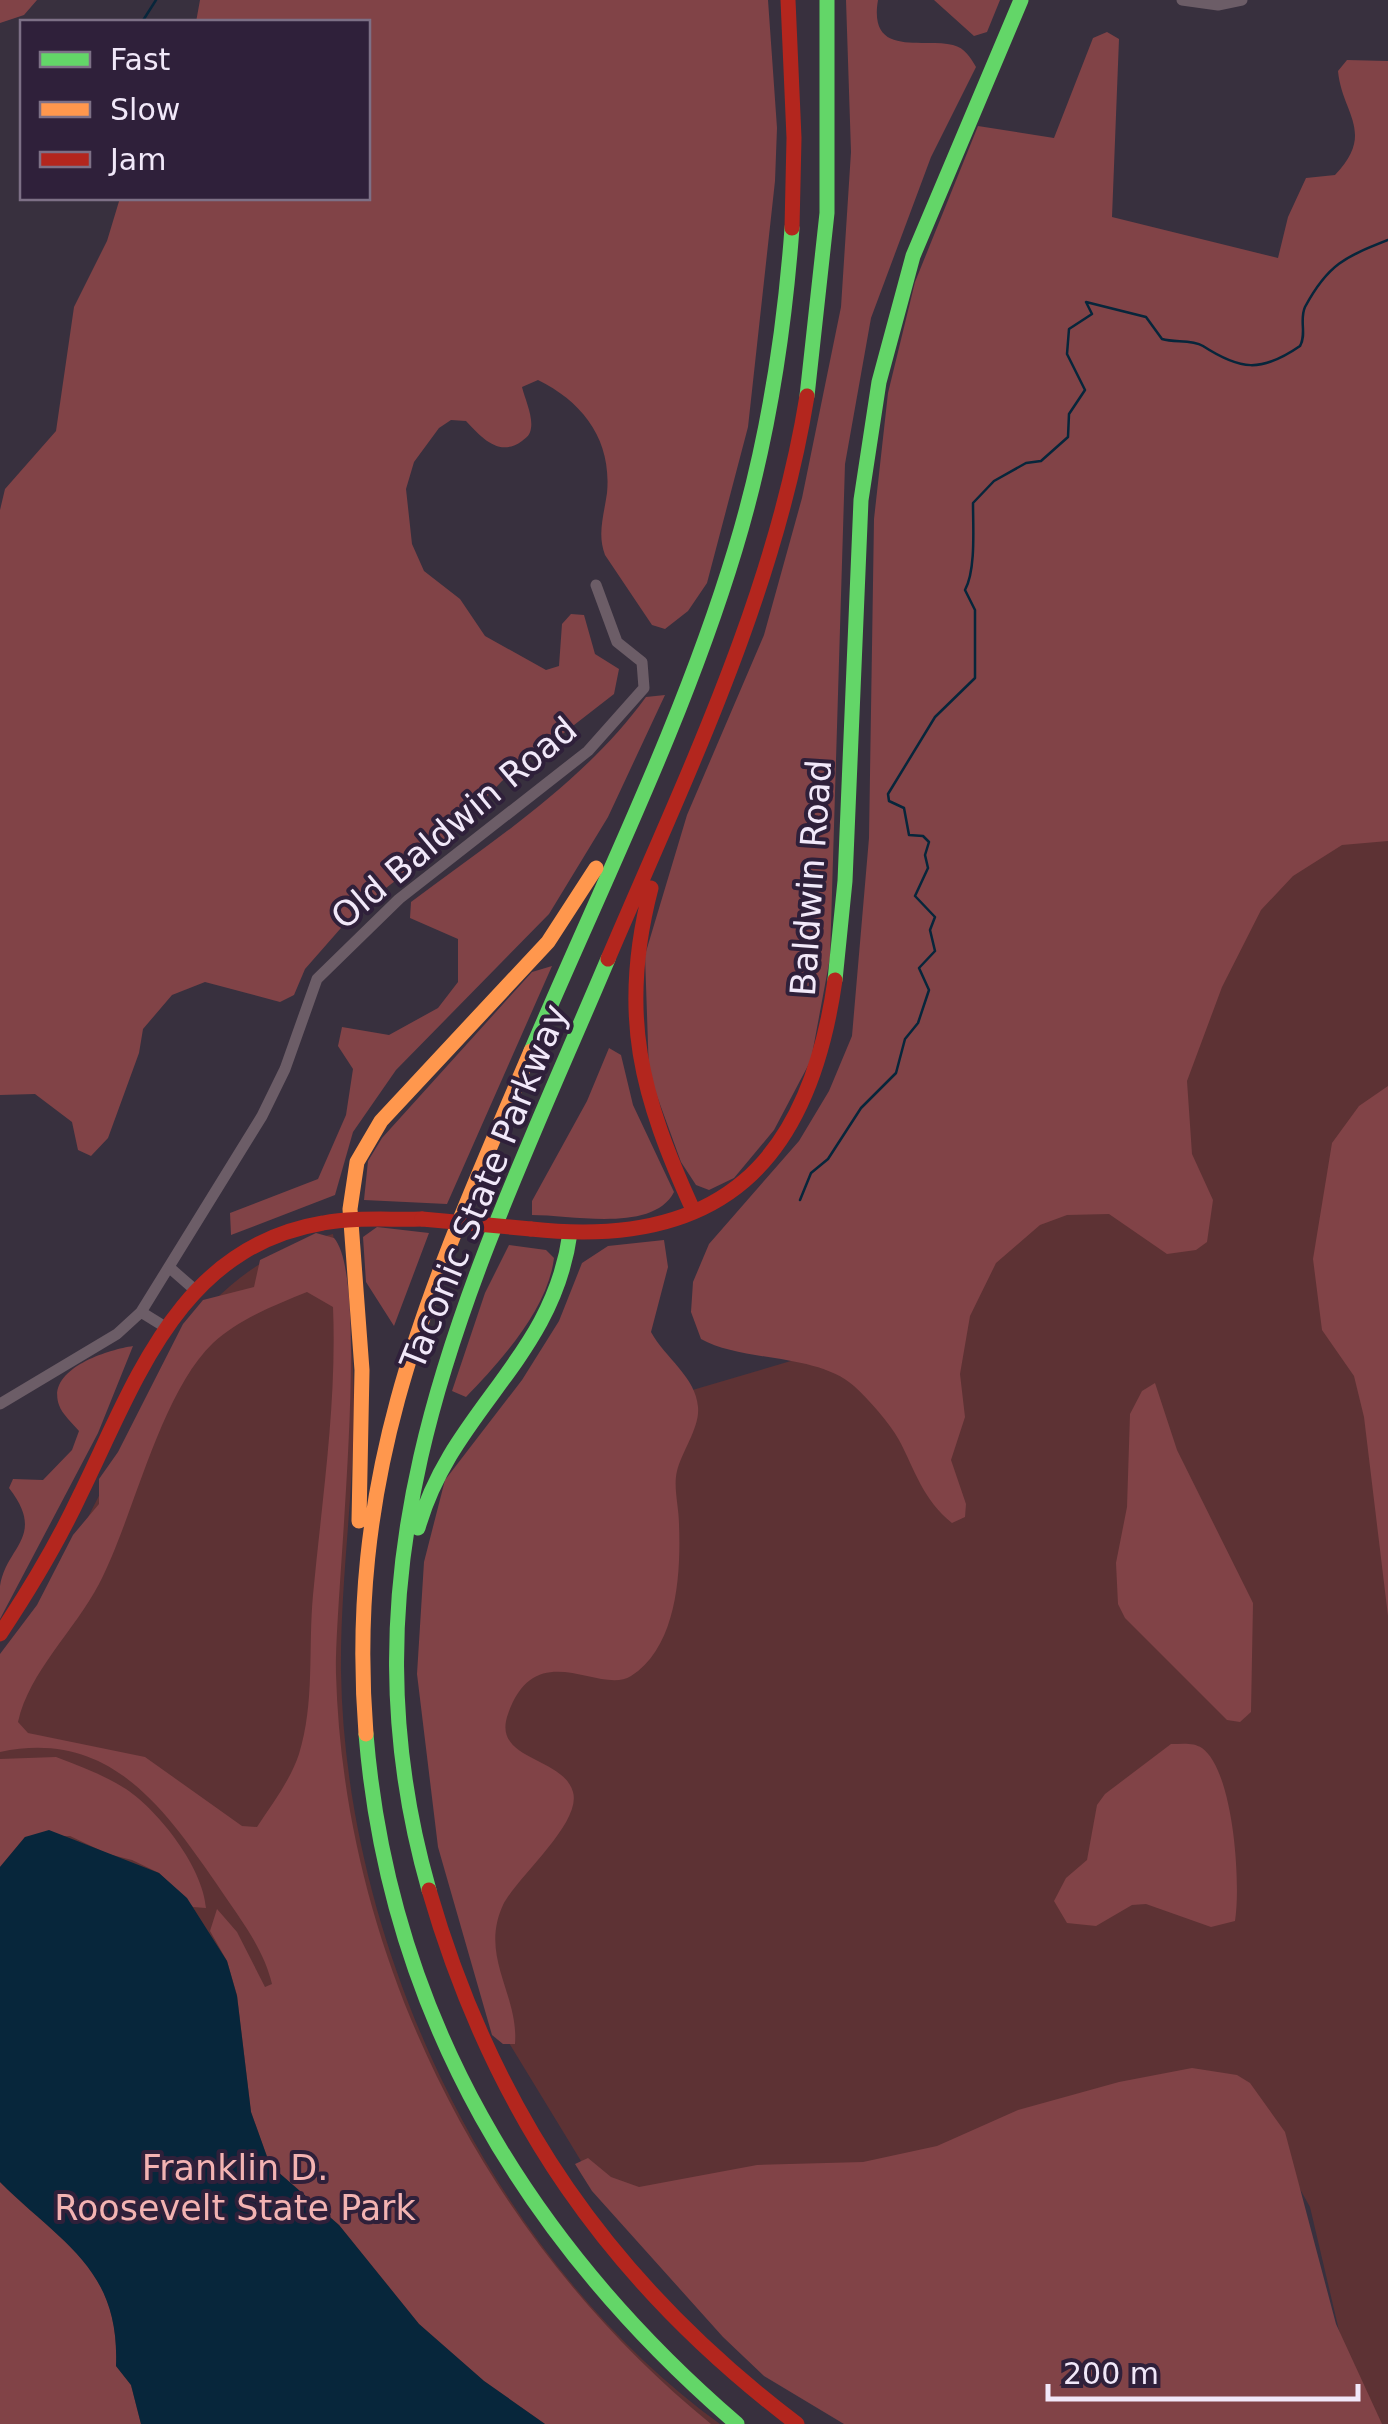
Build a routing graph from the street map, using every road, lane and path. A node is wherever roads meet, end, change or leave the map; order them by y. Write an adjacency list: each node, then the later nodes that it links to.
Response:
1 (788, 0): 7 (main road, Taconic State Parkway)
2 (827, 0): 8 (main road, Taconic State Parkway)
3 (1022, 0): 9 (main road, Baldwin Road)
4 (1182, 0): 5 (street)
5 (1242, 0)
6 (596, 585): 12 (street, Old Baldwin Road)
7 (652, 766): 10 (main road); 19 (main road, Taconic State Parkway)
8 (687, 773): 9 (main road); 17 (main road, Taconic State Parkway)
9 (694, 1212): 11 (main road, Baldwin Road)
10 (350, 1216): 11 (main road, Baldwin Road, bridge); 13 (main road, Baldwin Road); 19 (main road)
11 (570, 1233): 17 (main road)
12 (170, 1268): 13 (street); 14 (street, Old Baldwin Road)
13 (194, 1288): 15 (main road, Baldwin Road)
14 (141, 1312): 15 (street); 16 (street)
15 (162, 1325): 18 (main road, Baldwin Road)
16 (0, 1404)
17 (398, 1628): 21 (main road, Taconic State Parkway)
18 (0, 1634)
19 (364, 1702): 20 (main road, Taconic State Parkway)
20 (736, 2424)
21 (797, 2424)

